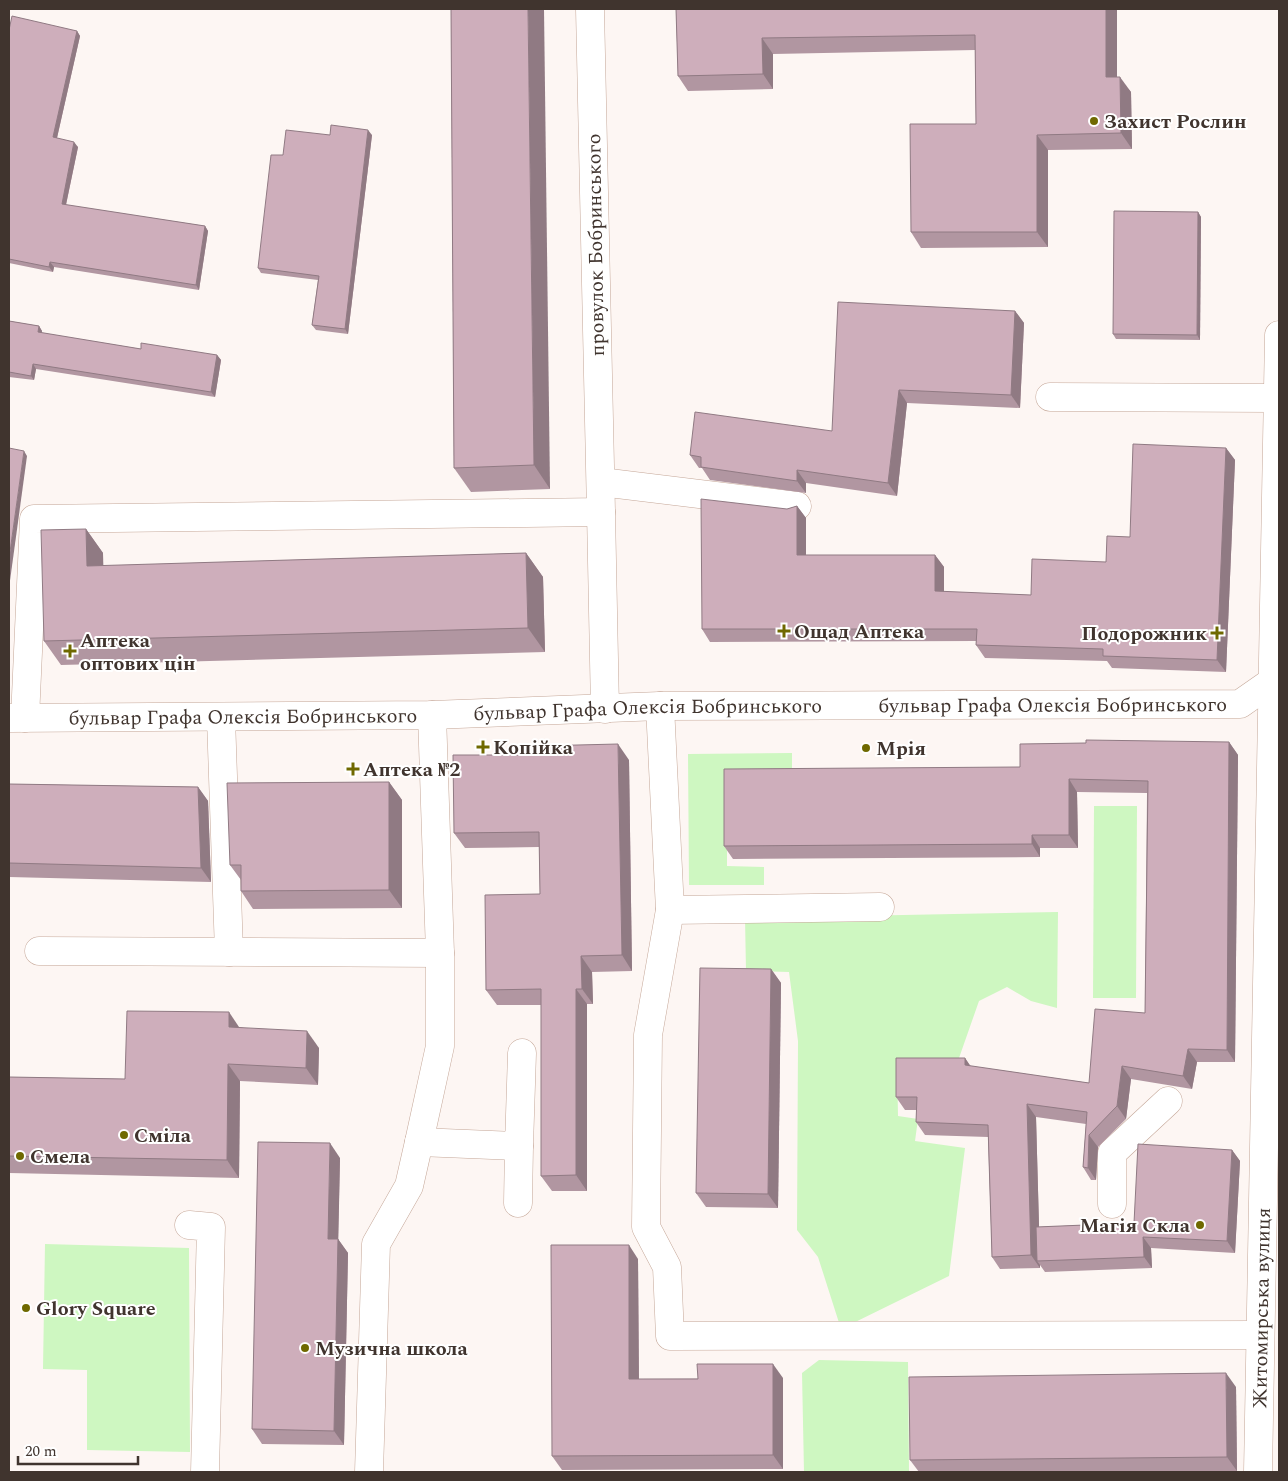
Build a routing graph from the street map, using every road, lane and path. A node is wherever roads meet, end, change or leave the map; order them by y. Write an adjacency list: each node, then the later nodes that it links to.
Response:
1 (590, 9): 5 (street, провулок Бобринського)
2 (1279, 335): 4 (street, Житомирська вулиця)
3 (1050, 397): 4 (street)
4 (1278, 398): 8 (street, Житомирська вулиця)
5 (601, 482): 6 (street); 7 (street, провулок Бобринського)
6 (796, 506)
7 (601, 512): 10 (street, провулок Бобринського); 12 (street)
8 (1276, 681): 9 (street, бульвар Графа Олексія Бобринського); 26 (street, Житомирська вулиця)
9 (660, 706): 10 (street, бульвар Графа Олексія Бобринського); 15 (street)
10 (605, 709): 11 (street, бульвар Графа Олексія Бобринського)
11 (432, 715): 13 (street, бульвар Графа Олексія Бобринського); 18 (street)
12 (17, 718): 13 (street, бульвар Графа Олексія Бобринського)
13 (221, 718): 17 (street)
14 (880, 907): 15 (street)
15 (670, 910): 26 (street)
16 (39, 951): 17 (street)
17 (229, 952): 18 (street)
18 (440, 953): 21 (street)
19 (522, 1053): 22 (street)
20 (1168, 1101): 24 (street)
21 (419, 1142): 22 (street); 28 (street)
22 (519, 1146): 23 (street)
23 (518, 1203)
24 (1112, 1204)
25 (189, 1226): 27 (street)
26 (1260, 1335): 29 (street, Житомирська вулиця)
27 (205, 1472)
28 (369, 1472)
29 (1258, 1472)

